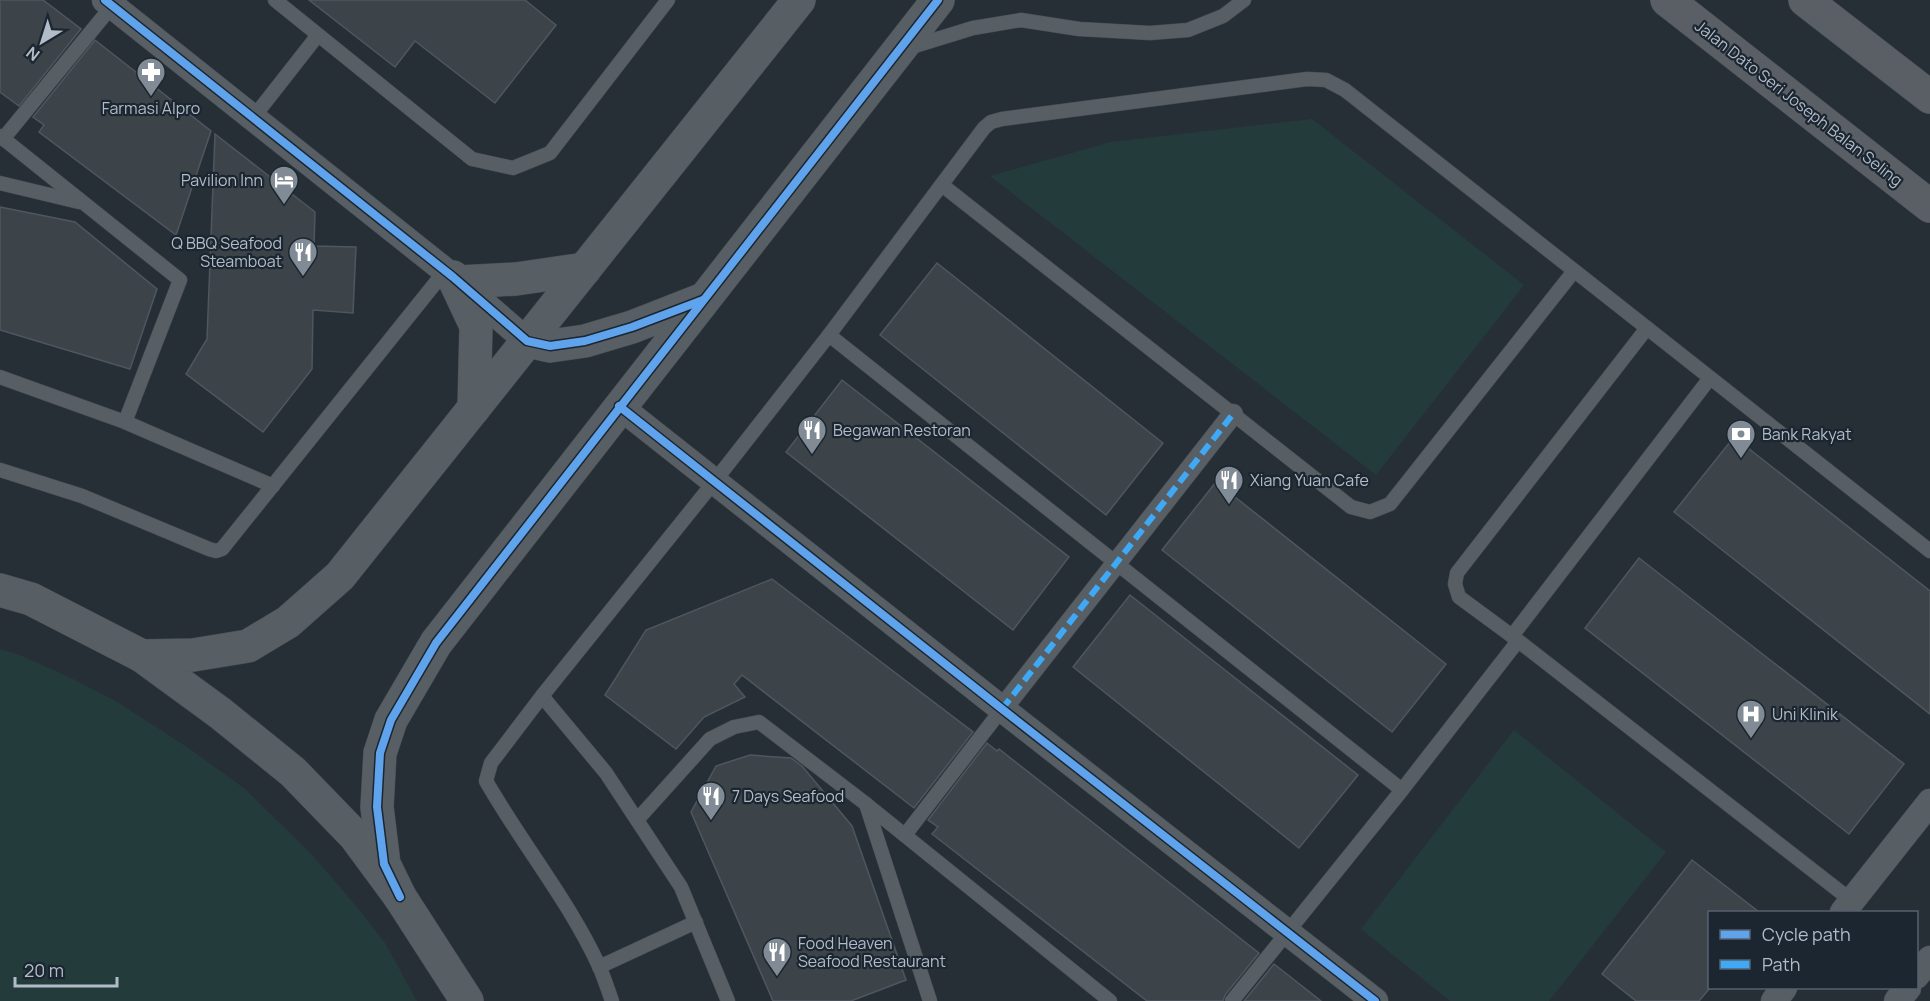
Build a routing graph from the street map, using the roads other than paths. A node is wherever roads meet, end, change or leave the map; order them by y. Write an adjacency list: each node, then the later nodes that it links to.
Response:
1 (275, 0): 9 (lane)
2 (668, 0): 9 (lane)
3 (799, 0): 18 (street)
4 (938, 0): 10 (street)
5 (1244, 0): 10 (lane)
6 (1667, 0): 17 (main road, Jalan Dato Seri Joseph Balan Seling)
7 (1805, 0): 11 (main road)
8 (109, 3): 12 (street); 13 (lane)
9 (318, 34): 12 (lane)
10 (898, 51): 21 (street)
11 (1930, 97)
12 (253, 118): 20 (street)
13 (2, 138): 16 (lane)
14 (0, 183): 16 (lane)
15 (942, 184): 19 (lane); 23 (lane); 29 (lane)
16 (84, 203): 30 (lane)
17 (1930, 206)
18 (585, 269): 20 (street); 24 (street)
19 (1574, 271): 22 (lane); 29 (lane)
20 (452, 277): 24 (street); 28 (street); 33 (lane)
21 (703, 300): 24 (street); 27 (street)
22 (1647, 328): 26 (lane); 39 (lane)
23 (829, 335): 32 (lane); 35 (lane)
24 (527, 341): 28 (street)
25 (0, 377): 30 (lane)
26 (1710, 378): 34 (lane); 39 (lane)
27 (620, 406): 32 (street); 48 (street)
28 (474, 408): 40 (street)
29 (1233, 414): 35 (street)
30 (125, 422): 33 (lane)
31 (0, 470): 33 (lane)
32 (714, 482): 41 (lane); 42 (street)
33 (273, 486)
34 (1930, 551)
35 (1116, 563): 42 (street); 43 (lane)
36 (0, 578): 38 (lane)
37 (0, 590): 38 (street)
38 (32, 599): 40 (street)
39 (1515, 639): 43 (lane); 49 (lane)
40 (142, 656): 48 (street)
41 (542, 696): 46 (lane); 52 (lane)
42 (1002, 709): 47 (lane); 51 (street)
43 (1402, 790): 51 (lane)
44 (1930, 802): 49 (street)
45 (866, 804): 46 (lane); 47 (lane); 57 (lane)
46 (637, 820): 50 (lane)
47 (905, 835): 58 (lane)
48 (400, 897): 54 (street)
49 (1848, 907)
50 (696, 922): 52 (lane); 56 (lane)
51 (1286, 932): 59 (lane); 60 (street)
52 (599, 967): 55 (lane)
53 (1906, 989): 61 (street)
54 (467, 1001)
55 (612, 1001)
56 (728, 1001)
57 (930, 1001)
58 (1110, 1001)
59 (1232, 1001)
60 (1376, 1001)
61 (1897, 1001)

